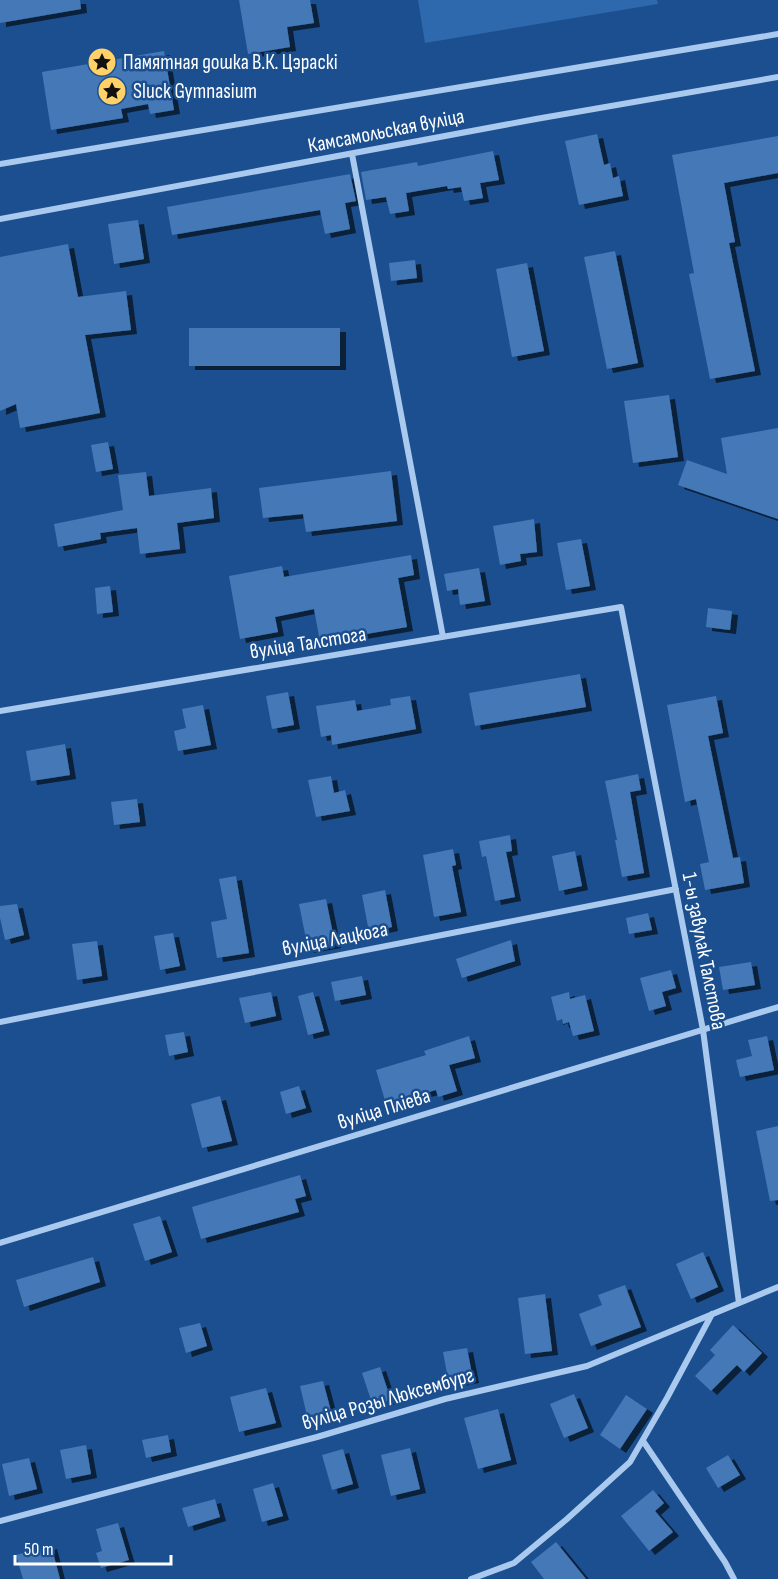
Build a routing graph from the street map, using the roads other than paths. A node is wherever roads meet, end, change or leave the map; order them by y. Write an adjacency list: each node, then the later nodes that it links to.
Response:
1 (778, 34): 4 (street, Камсамольская вуліца)
2 (778, 77): 3 (street, Камсамольская вуліца)
3 (352, 154): 5 (street, Камсамольская вуліца); 7 (street)
4 (0, 164)
5 (0, 219)
6 (621, 607): 7 (street, вуліца Талстога); 9 (street, 1-ы завулак Талстова)
7 (443, 637): 8 (street, вуліца Талстога)
8 (0, 711)
9 (676, 889): 11 (street, вуліца Лацкога); 12 (street, 1-ы завулак Талстова)
10 (778, 1007): 12 (street, вуліца Пліева)
11 (0, 1023)
12 (704, 1030): 13 (street, вуліца Пліева); 15 (street, 1-ы завулак Талстова)
13 (0, 1243)
14 (778, 1287): 15 (street, вуліца Розы Люксембург)
15 (739, 1303): 16 (street, вуліца Розы Люксембург)
16 (712, 1313): 17 (street); 18 (street, вуліца Розы Люксембург)
17 (642, 1441): 19 (street); 20 (street)
18 (0, 1521)
19 (471, 1579)
20 (734, 1579)

